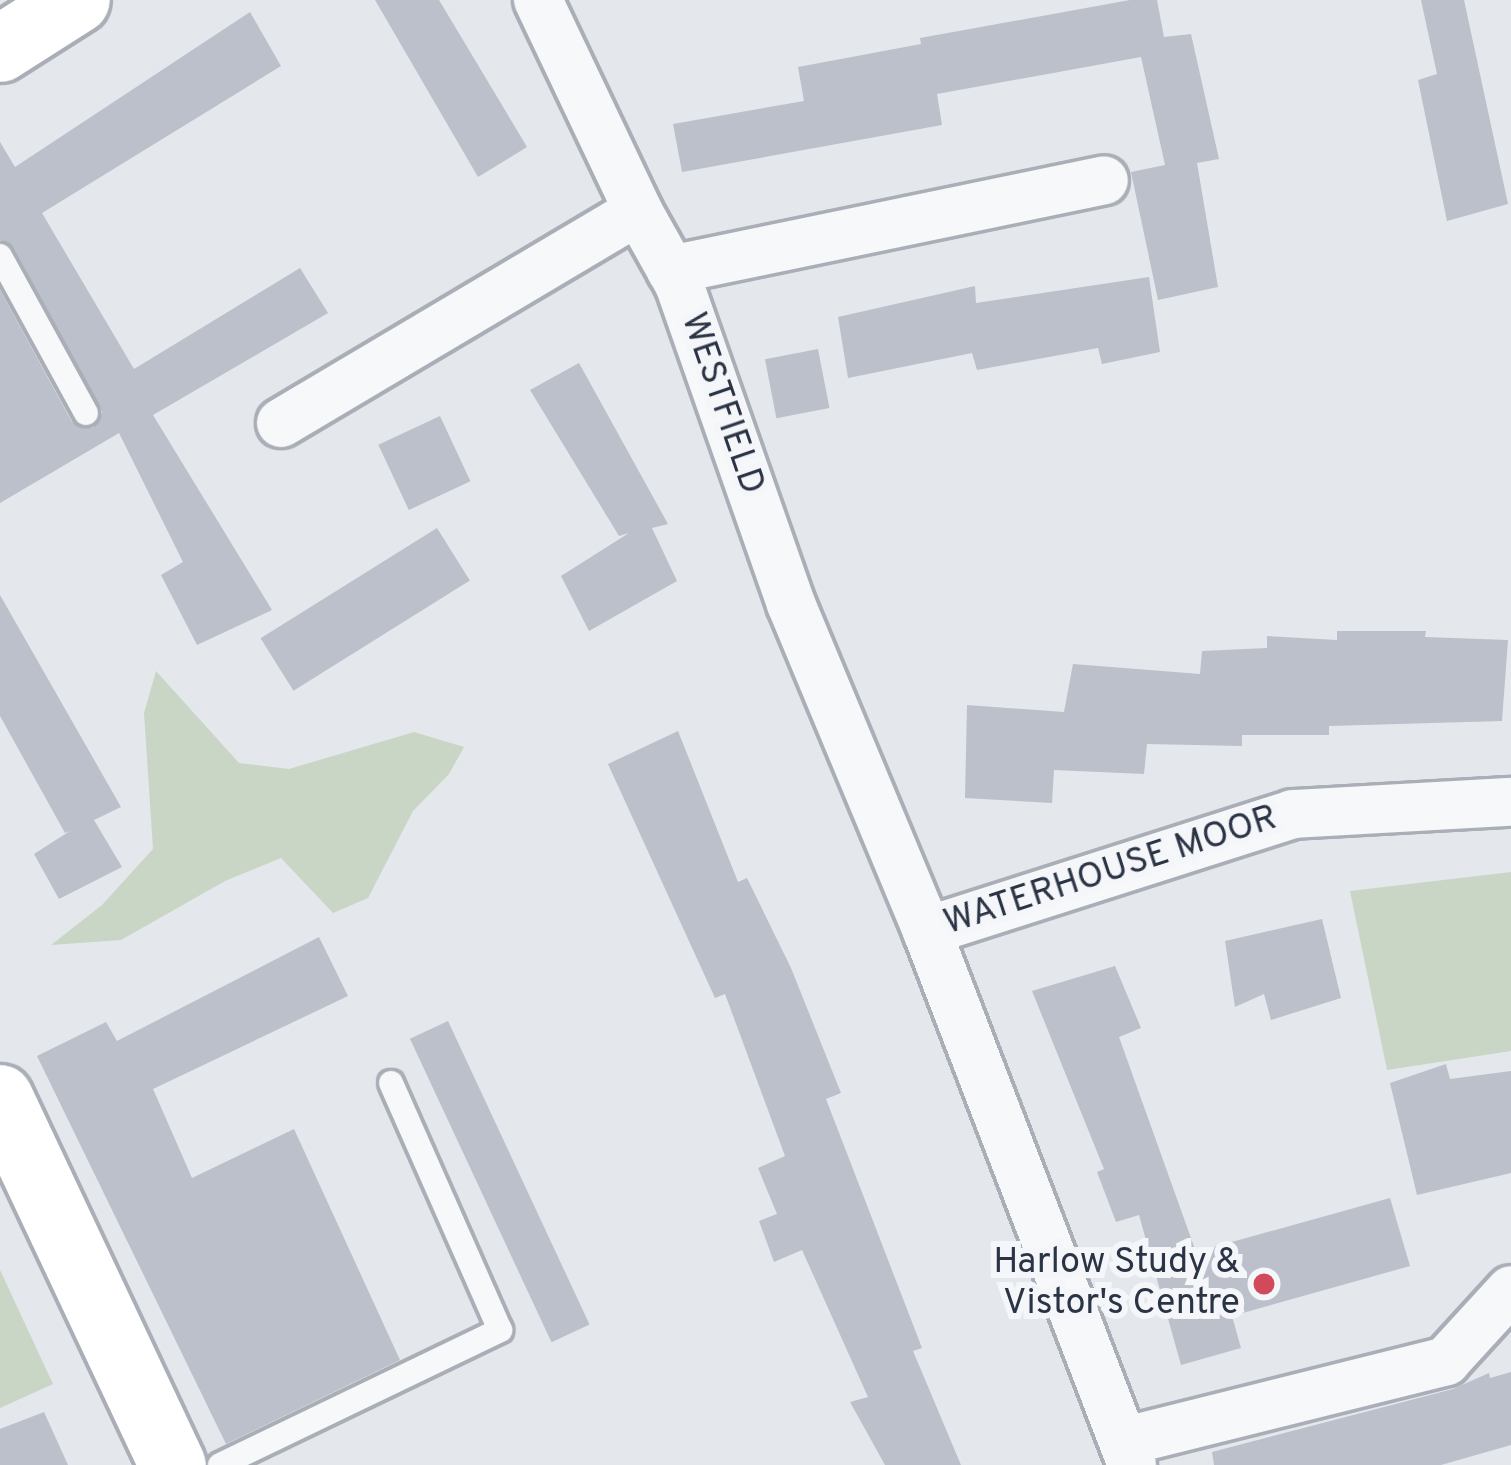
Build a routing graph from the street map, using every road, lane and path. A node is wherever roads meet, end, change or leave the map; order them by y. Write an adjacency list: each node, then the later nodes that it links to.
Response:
1 (76, 0): 3 (street)
2 (538, 0): 5 (street, WESTFIELD)
3 (0, 49)
4 (1104, 180): 7 (street)
5 (638, 211): 7 (street, WESTFIELD); 9 (street)
6 (0, 256): 8 (lane)
7 (671, 270): 10 (street, WESTFIELD)
8 (86, 413)
9 (281, 423)
10 (791, 604): 12 (street, WATERHOUSE MOOR)
11 (1511, 802): 12 (street, WATERHOUSE MOOR)
12 (927, 931): 16 (street, WATERHOUSE MOOR)
13 (391, 1083): 18 (lane)
14 (0, 1098): 17 (street)
15 (1511, 1290): 16 (street)
16 (1129, 1453)
17 (173, 1465)
18 (220, 1465)

